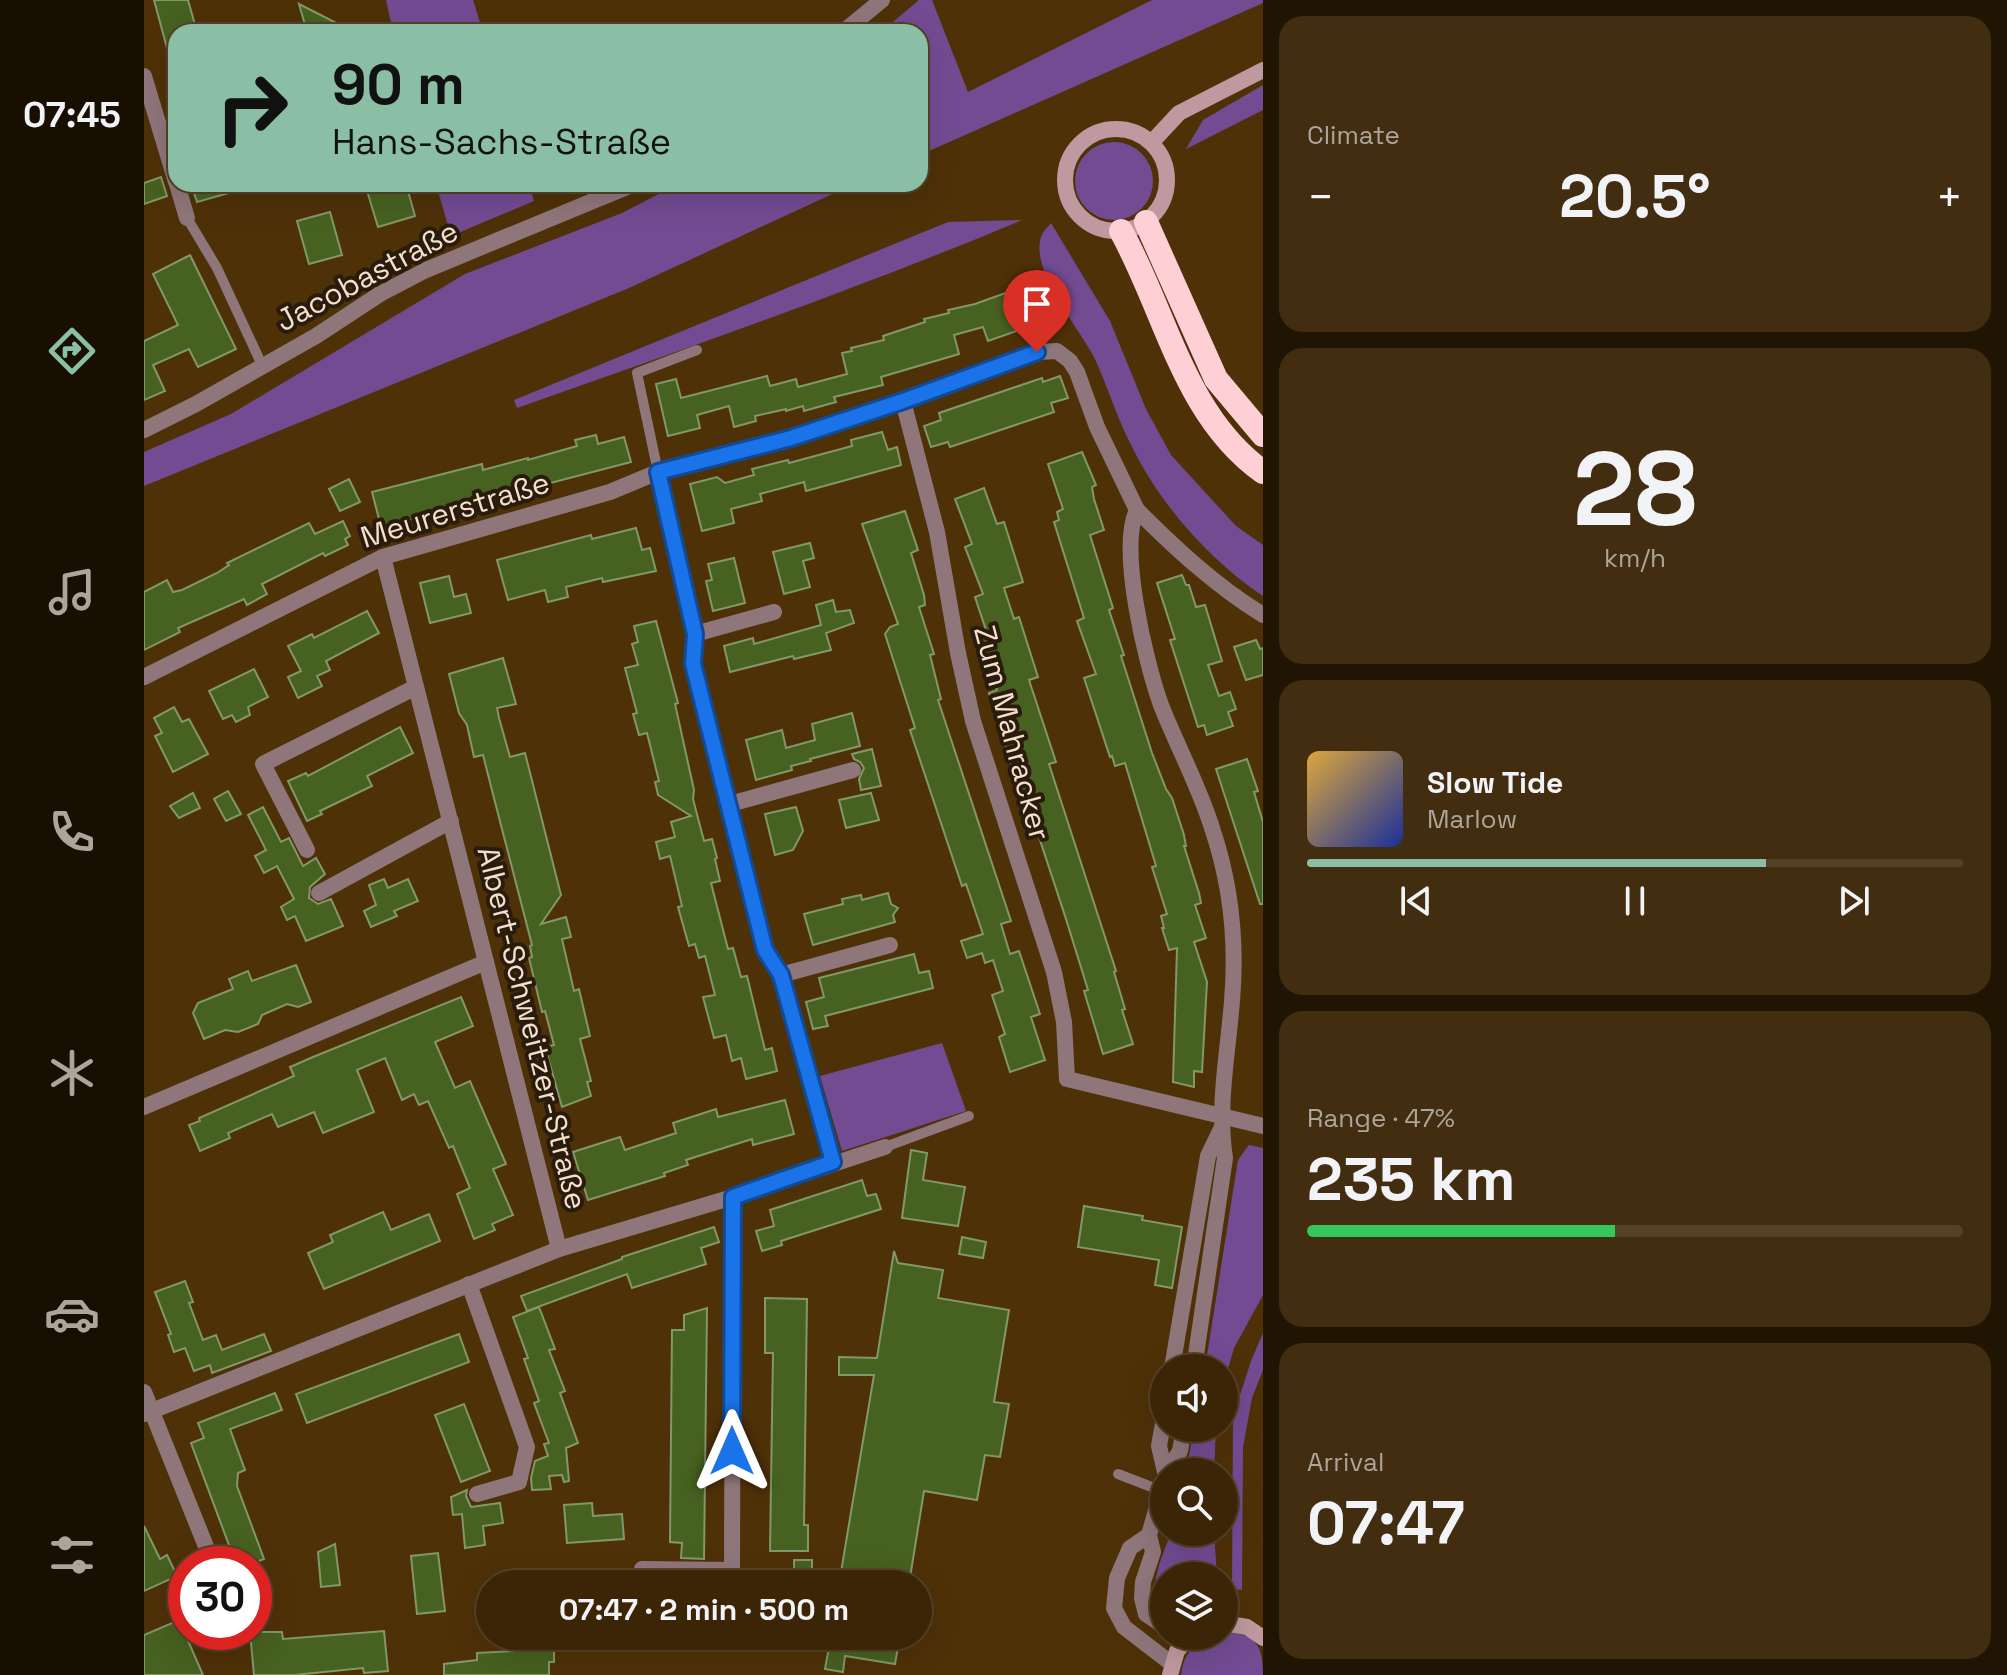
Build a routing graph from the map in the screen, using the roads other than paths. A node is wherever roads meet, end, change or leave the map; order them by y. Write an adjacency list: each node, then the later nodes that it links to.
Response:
1 (882, 0): 2 (street)
2 (853, 24)
3 (1263, 70): 7 (main road)
4 (144, 76): 5 (street)
5 (151, 130): 6 (street)
6 (168, 141)
7 (1152, 142): 11 (main road); 12 (main road)
8 (179, 192): 10 (street)
9 (615, 192): 14 (street, Jacobastraße)
10 (187, 218): 14 (lane, Jacobastraße)
11 (1146, 222): 12 (main road); 17 (highway)
12 (1121, 231): 19 (highway)
13 (697, 350): 18 (lane)
14 (262, 365): 16 (street, Jacobastraße)
15 (903, 401): 18 (street, Meurerstraße); 20 (street, Meurerstraße); 37 (street, Zum Mahracker)
16 (144, 430)
17 (1263, 435)
18 (658, 472): 21 (street, Meurerstraße); 24 (street)
19 (1263, 472)
20 (1137, 510): 23 (street); 37 (street)
21 (383, 557): 25 (street, Meurerstraße); 26 (street, Albert-Schweitzer-Straße)
22 (774, 612): 24 (street)
23 (1263, 615)
24 (695, 634): 28 (street)
25 (144, 677)
26 (416, 687): 29 (street, Albert-Schweitzer-Straße); 30 (street)
27 (853, 770): 28 (street)
28 (730, 804): 34 (street)
29 (451, 821): 31 (street, Albert-Schweitzer-Straße); 33 (street, Albert-Schweitzer-Straße)
30 (307, 850)
31 (319, 893)
32 (890, 945): 34 (street)
33 (486, 962): 35 (street); 42 (street, Albert-Schweitzer-Straße)
34 (781, 975): 40 (street)
35 (144, 1107)
36 (969, 1116): 39 (lane)
37 (1222, 1122): 38 (street); 44 (street); 45 (street)
38 (1263, 1126)
39 (885, 1147): 40 (street)
40 (833, 1162): 41 (street)
41 (733, 1197): 42 (street); 56 (street)
42 (559, 1249): 43 (street)
43 (469, 1284): 47 (street); 50 (street)
44 (1174, 1354)
45 (1196, 1354)
46 (144, 1392): 47 (street)
47 (148, 1412): 53 (street)
48 (1118, 1474): 49 (lane)
49 (1150, 1483)
50 (477, 1494)
51 (1150, 1532): 52 (street)
52 (1149, 1535): 54 (street); 61 (street)
53 (205, 1546)
54 (1151, 1562)
55 (1150, 1565): 57 (street)
56 (642, 1569)
57 (1150, 1617)
58 (1238, 1625): 59 (main road)
59 (1263, 1638)
60 (1178, 1650): 61 (main road)
61 (1171, 1670)

